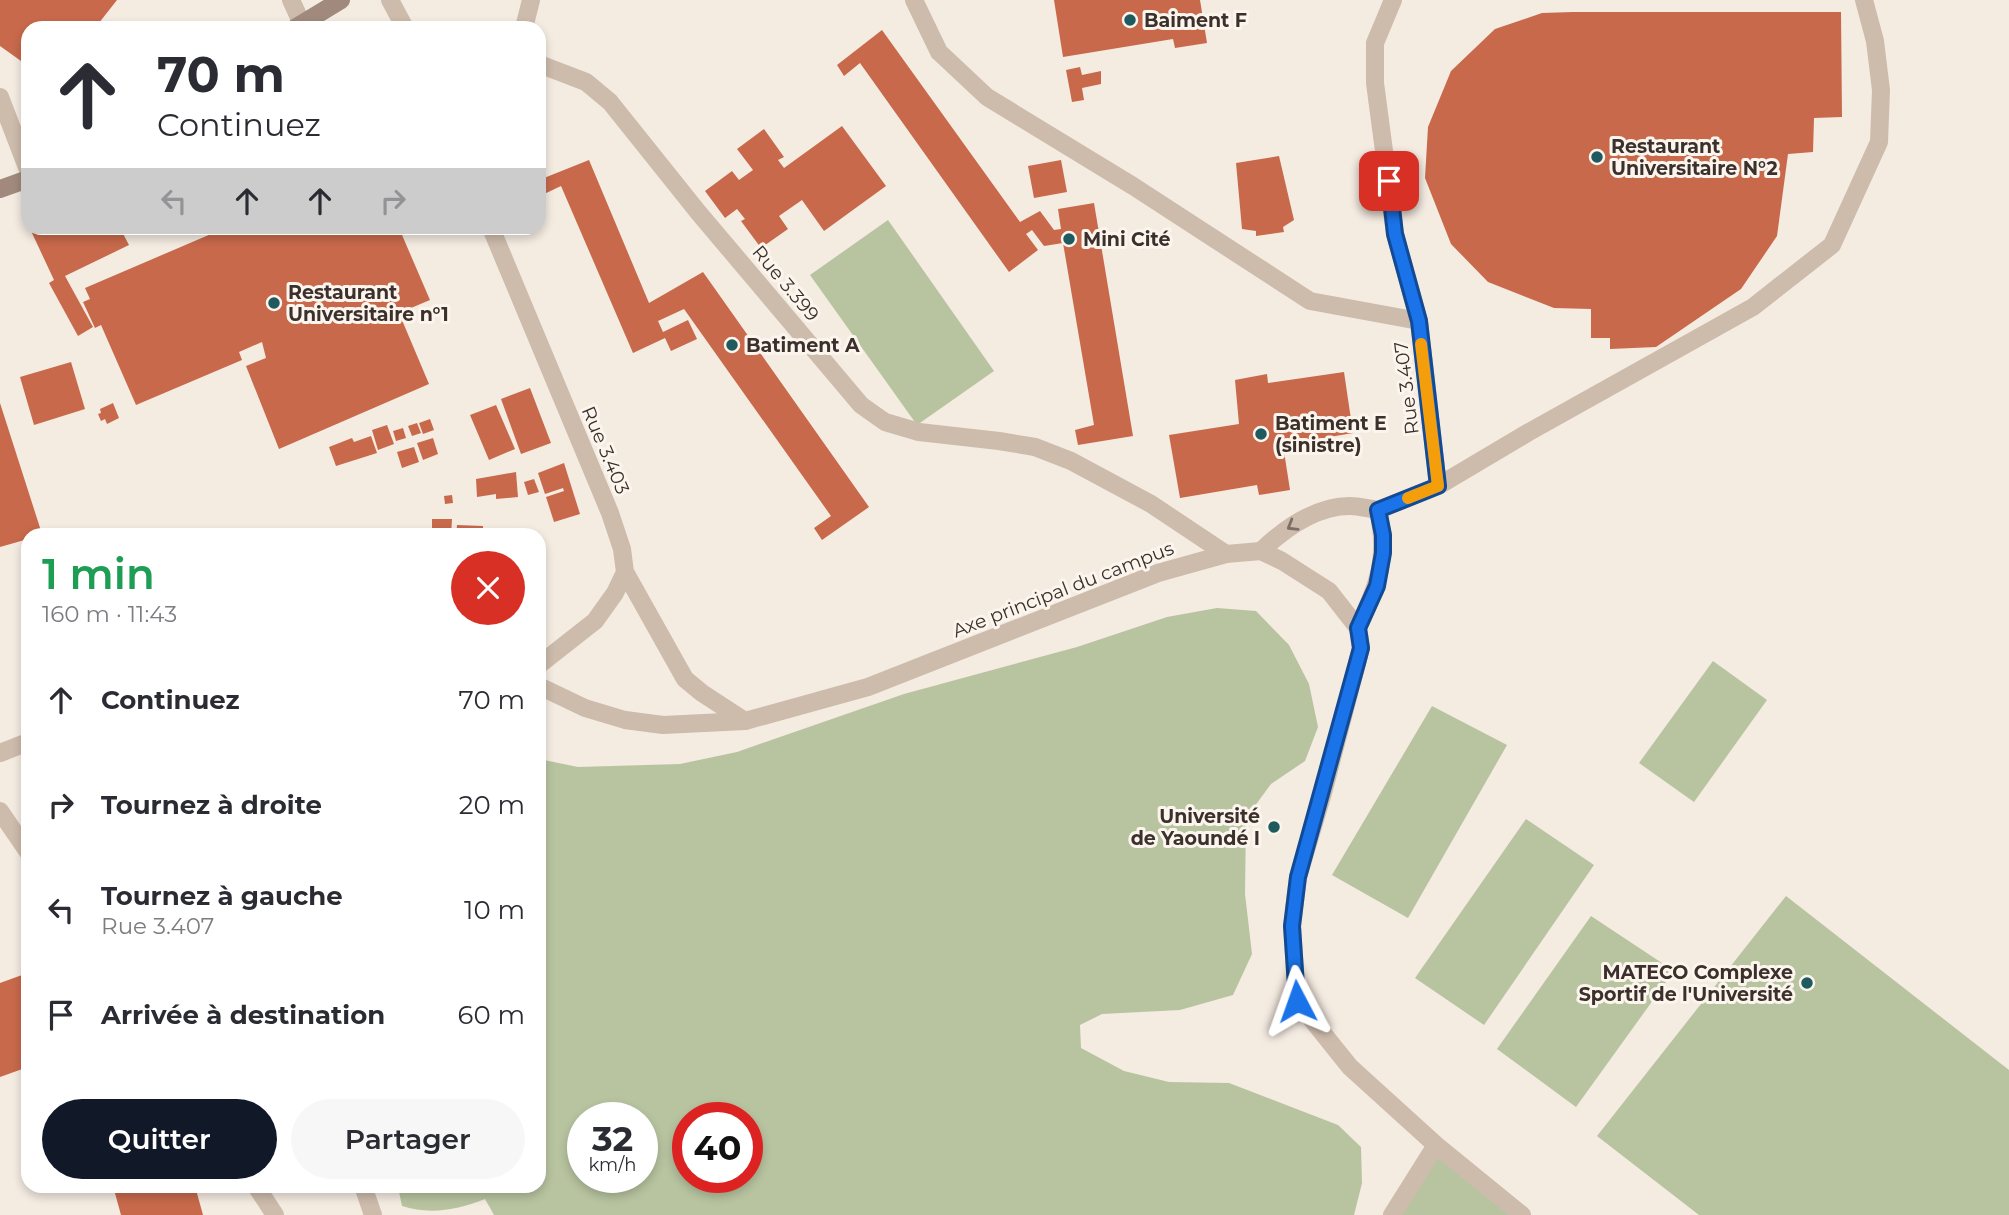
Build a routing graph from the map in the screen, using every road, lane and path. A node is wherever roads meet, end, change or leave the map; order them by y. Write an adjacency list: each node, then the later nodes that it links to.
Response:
1 (291, 0): 8 (street)
2 (341, 0): 9 (main road)
3 (390, 0): 10 (street)
4 (531, 0): 11 (street)
5 (914, 0): 18 (street)
6 (1393, 0): 18 (street, Rue 3.407)
7 (1864, 0): 19 (street)
8 (297, 21)
9 (306, 21)
10 (401, 21)
11 (526, 21)
12 (546, 67): 22 (street, Rue 3.399)
13 (0, 97): 14 (street)
14 (21, 152)
15 (21, 182): 16 (main road)
16 (0, 189)
17 (494, 235): 23 (street, Rue 3.403)
18 (1419, 321): 19 (street, Rue 3.407)
19 (1438, 486): 20 (street)
20 (1378, 510): 21 (street, one-way to 21); 24 (street)
21 (1261, 551): 22 (street, Axe principal du campus); 24 (street)
22 (1226, 554): 27 (street, Axe principal du campus)
23 (625, 572): 25 (street); 27 (street, Rue 3.403)
24 (1358, 628): 32 (street)
25 (546, 660)
26 (546, 689): 27 (street, Axe principal du campus)
27 (746, 721)
28 (21, 745): 29 (street)
29 (0, 753)
30 (0, 811): 31 (street)
31 (21, 842)
32 (1436, 1145): 37 (street); 38 (street)
33 (261, 1193): 35 (street)
34 (365, 1193): 36 (street)
35 (275, 1215)
36 (373, 1215)
37 (1392, 1215)
38 (1522, 1215)

